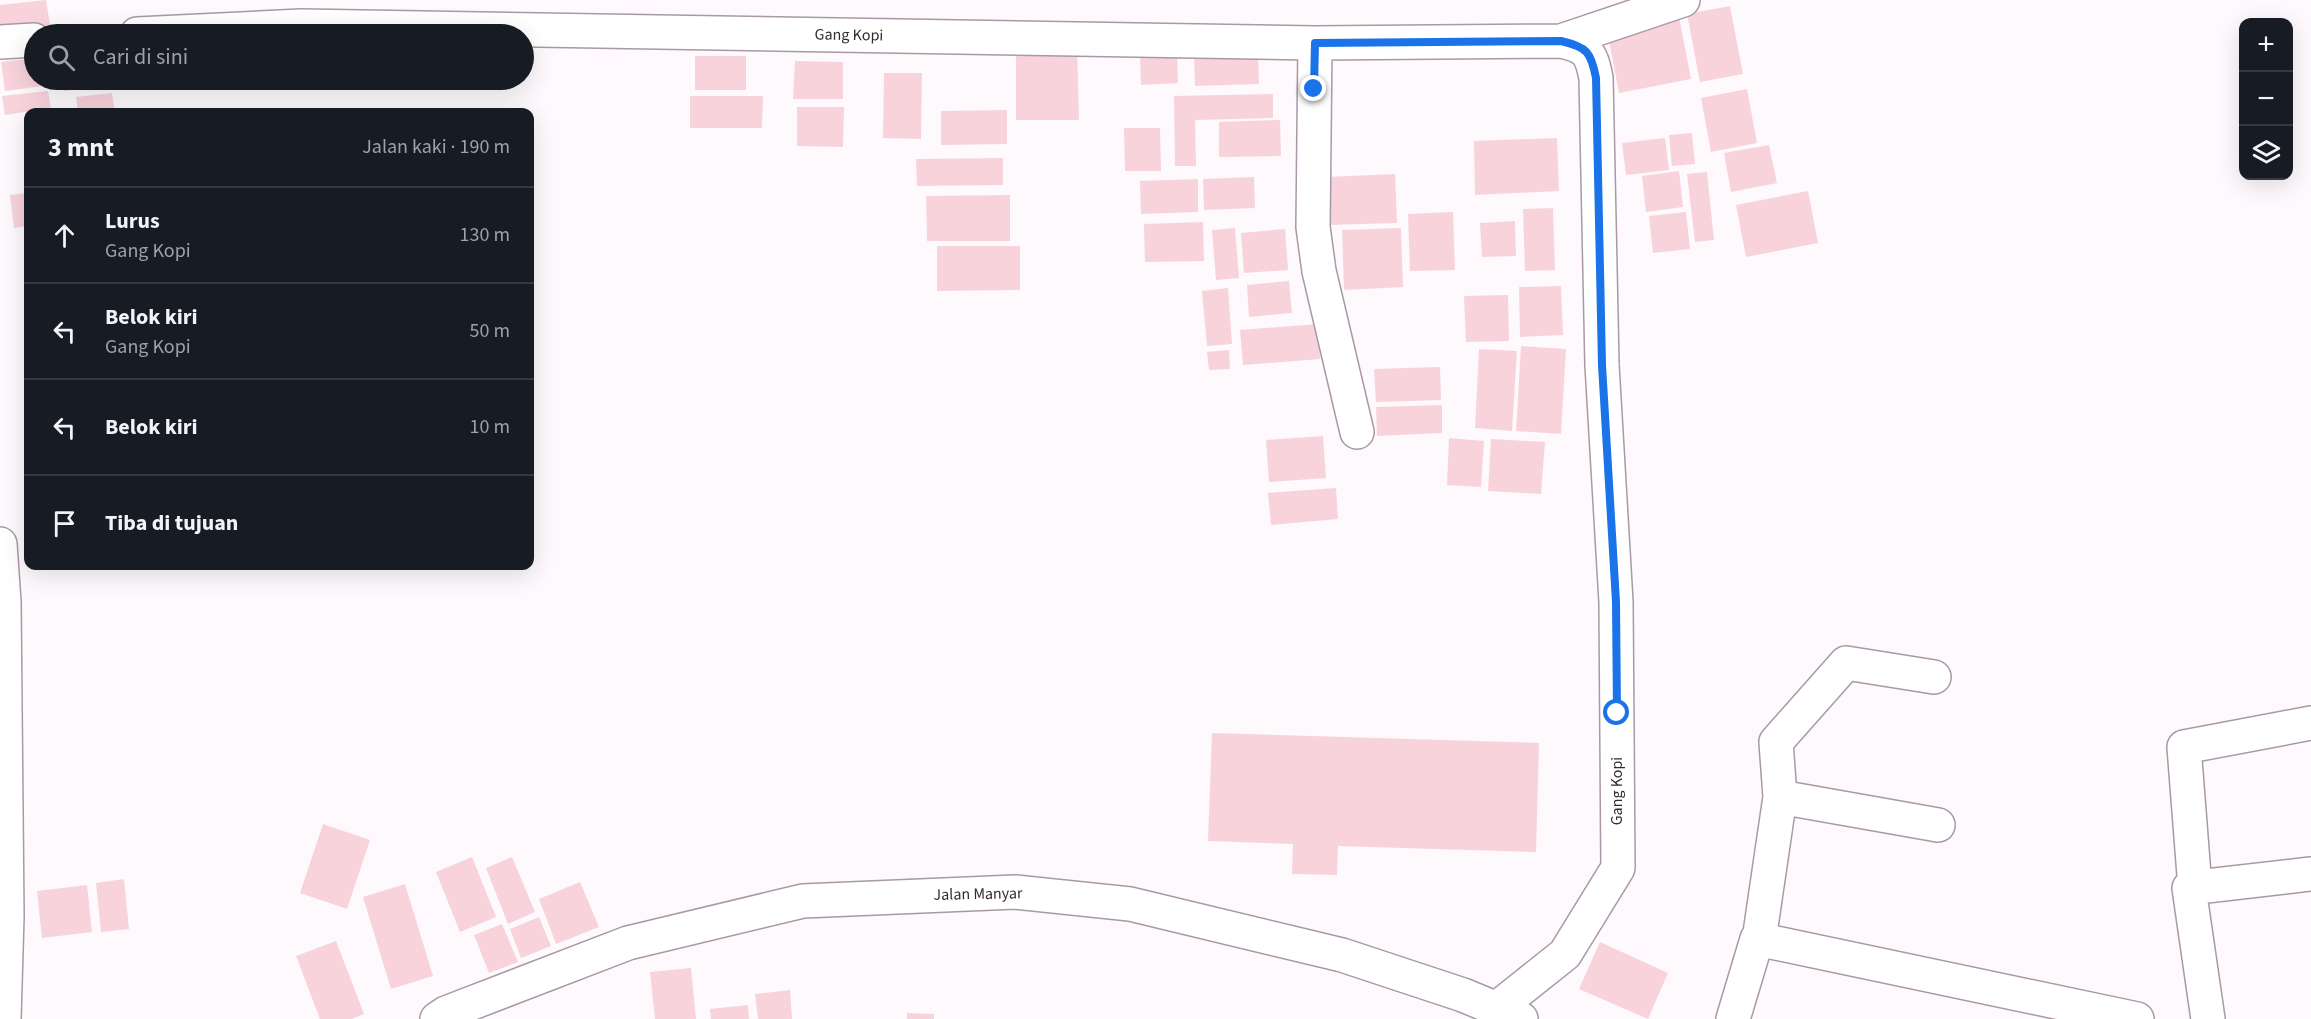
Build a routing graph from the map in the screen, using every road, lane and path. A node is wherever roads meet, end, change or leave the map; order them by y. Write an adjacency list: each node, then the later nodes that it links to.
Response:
1 (1683, 0): 4 (street, Gang Kopi)
2 (534, 30): 6 (street, Gang Kopi)
3 (24, 41): 5 (street)
4 (1561, 41): 6 (street, Gang Kopi); 16 (street, Gang Kopi)
5 (0, 42)
6 (1315, 43): 7 (street)
7 (1357, 432)
8 (0, 544): 17 (street)
9 (1934, 677): 11 (street)
10 (2311, 723): 14 (street)
11 (1780, 797): 12 (street); 15 (street)
12 (1938, 825)
13 (2311, 874): 14 (street)
14 (2195, 888): 21 (street)
15 (1759, 940): 19 (street); 20 (street)
16 (1508, 1014): 18 (street, Jalan Manyar)
17 (4, 1019)
18 (437, 1019)
19 (1733, 1019)
20 (2137, 1019)
21 (2208, 1019)

